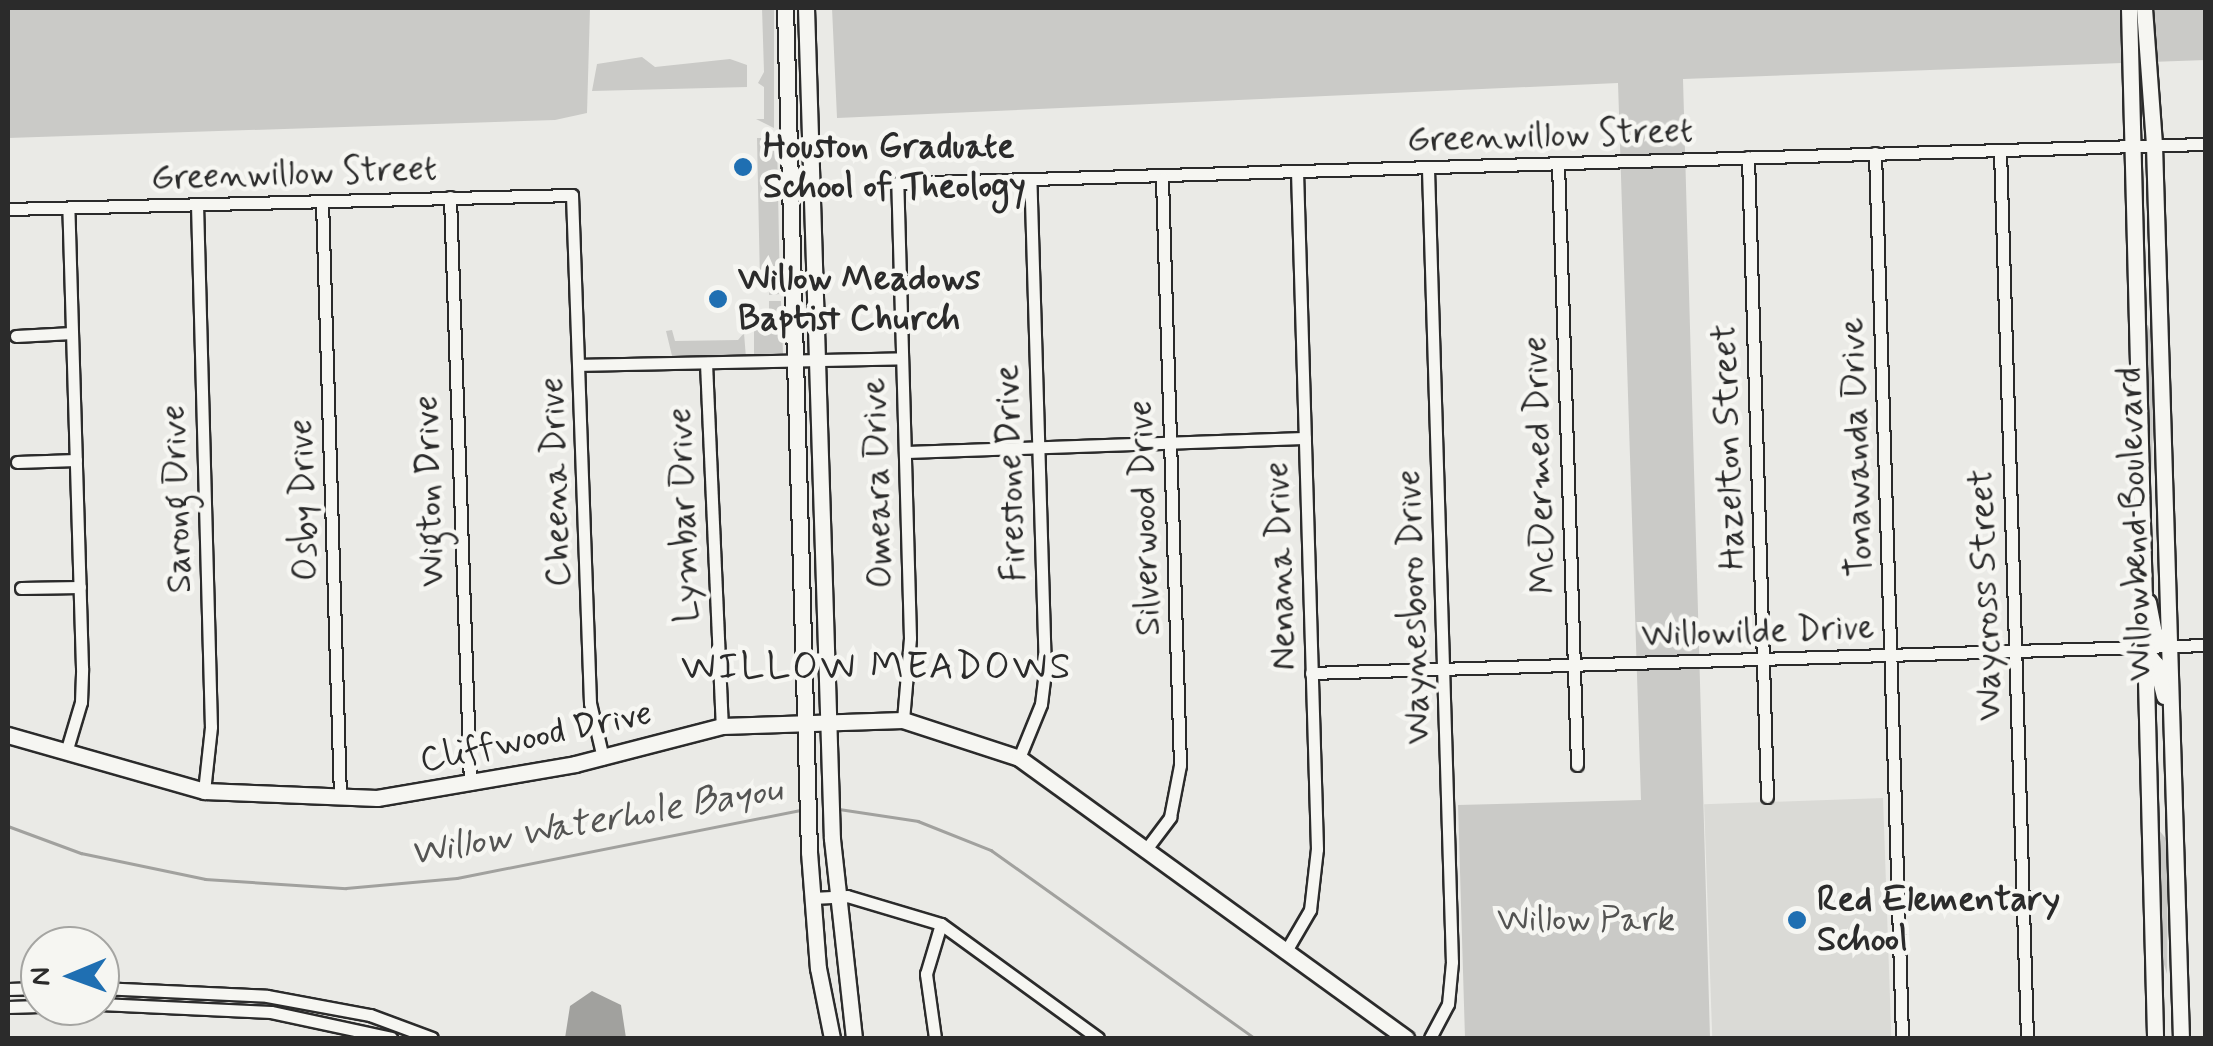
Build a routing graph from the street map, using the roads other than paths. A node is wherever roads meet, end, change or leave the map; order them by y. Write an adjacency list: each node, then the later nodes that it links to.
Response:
1 (785, 8): 6 (main road)
2 (806, 8): 7 (main road)
3 (2128, 8): 5 (main road, Willowbend Boulevard)
4 (2144, 8): 9 (main road, Willowbend Boulevard)
5 (2129, 77): 9 (main road); 10 (main road, Willowbend Boulevard)
6 (788, 132): 7 (main road); 31 (main road)
7 (810, 132): 32 (main road)
8 (2206, 144): 9 (street, Greenwillow Street)
9 (2154, 145): 10 (street, Greenwillow Street); 26 (main road, Willowbend Boulevard)
10 (2130, 146): 11 (street, Greenwillow Street); 27 (main road, Willowbend Boulevard)
11 (2000, 150): 12 (street, Greenwillow Street); 51 (street, Waycross Street)
12 (1876, 153): 13 (street, Greenwillow Street); 52 (street, Tonawanda Drive)
13 (1748, 157): 14 (street, Greenwillow Street); 53 (street, Hazelton Street)
14 (1558, 162): 15 (street, Greenwillow Street); 54 (street, McDermed Drive)
15 (1428, 169): 16 (street, Greenwillow Street); 55 (street, Waynesboro Drive)
16 (1297, 172): 17 (street, Greenwillow Street); 35 (street, Nenana Drive)
17 (1162, 178): 18 (street, Greenwillow Street); 36 (street, Silverwood Drive)
18 (1030, 181): 19 (street, Greenwillow Street); 37 (street, Firestone Drive)
19 (896, 184): 30 (street, Omeara Drive)
20 (450, 196): 21 (street, Greenwillow Street); 23 (street, Greenwillow Street); 67 (street, Wigton Drive)
21 (322, 200): 22 (street, Greenwillow Street); 70 (street, Osby Drive)
22 (196, 204): 24 (street, Greenwillow Street); 68 (street, Sarong Drive)
23 (576, 204): 34 (street, Cheena Drive)
24 (68, 208): 25 (street, Greenwillow Street); 28 (street)
25 (8, 210)
26 (2158, 314): 27 (main road); 41 (main road, Willowbend Boulevard)
27 (2133, 316): 42 (main road, Willowbend Boulevard)
28 (72, 333): 29 (street); 39 (street)
29 (16, 336)
30 (902, 358): 32 (street); 38 (street, Omeara Drive)
31 (795, 360): 32 (street); 33 (street); 44 (main road)
32 (816, 360): 43 (main road)
33 (706, 363): 34 (street); 60 (street, Lymbar Drive)
34 (580, 365): 64 (street, Cheena Drive)
35 (1304, 438): 36 (street); 56 (street, Nenana Drive)
36 (1171, 443): 37 (street); 73 (street, Silverwood Drive)
37 (1037, 447): 38 (street); 65 (street, Firestone Drive)
38 (905, 452): 58 (street, Omeara Drive)
39 (76, 460): 40 (street); 46 (street)
40 (17, 462)
41 (2163, 484): 42 (main road); 49 (main road, Willowbend Boulevard)
42 (2138, 485): 45 (main road, Willowbend Boulevard)
43 (822, 542): 44 (main road); 57 (main road)
44 (800, 544): 59 (main road)
45 (2140, 554): 49 (main road); 50 (main road, Willowbend Boulevard)
46 (80, 587): 47 (street); 63 (street)
47 (20, 588)
48 (2206, 645): 49 (street, Willowilde Drive)
49 (2169, 646): 50 (street, Willowilde Drive); 61 (main road, Willowbend Boulevard)
50 (2142, 647): 51 (street, Willowilde Drive); 61 (main road); 72 (main road, Willowbend Boulevard)
51 (2016, 651): 52 (street, Willowilde Drive); 95 (street, Waycross Street)
52 (1890, 655): 53 (street, Willowilde Drive); 94 (street, Tonawanda Drive)
53 (1763, 659): 54 (street, Willowilde Drive); 69 (street, Hazelton Street)
54 (1574, 665): 55 (street, Willowilde Drive); 66 (street, McDermed Drive)
55 (1444, 669): 56 (street, Willowilde Drive); 93 (street, Waynesboro Drive)
56 (1311, 673): 77 (street, Nenana Drive)
57 (827, 720): 58 (main road, Cliffwood Drive); 59 (main road, Cliffwood Drive); 74 (main road)
58 (903, 720): 65 (main road, Cliffwood Drive)
59 (804, 721): 60 (main road, Cliffwood Drive); 75 (main road)
60 (722, 726): 64 (main road, Cliffwood Drive)
61 (2172, 729): 71 (main road, Willowbend Boulevard)
62 (8, 735): 63 (main road, Cliffwood Drive)
63 (67, 748): 68 (main road, Cliffwood Drive)
64 (603, 758): 67 (main road, Cliffwood Drive)
65 (1019, 758): 73 (main road, Cliffwood Drive)
66 (1576, 765)
67 (470, 784): 70 (main road, Cliffwood Drive)
68 (204, 791): 70 (main road, Cliffwood Drive)
69 (1768, 797)
70 (340, 798)
71 (2174, 817): 72 (main road); 78 (main road, Willowbend Boulevard)
72 (2148, 819): 79 (main road, Willowbend Boulevard)
73 (1147, 848): 77 (main road, Cliffwood Drive)
74 (836, 896): 75 (street); 76 (street); 89 (main road)
75 (812, 898): 88 (main road)
76 (941, 924): 90 (street); 91 (street)
77 (1286, 951): 92 (main road, Cliffwood Drive)
78 (2179, 984): 79 (main road); 97 (main road, Willowbend Boulevard)
79 (2153, 985): 96 (main road, Willowbend Boulevard)
80 (120, 988): 81 (street)
81 (134, 988): 82 (street); 84 (street)
82 (302, 1002): 85 (street); 87 (street)
83 (120, 1003): 84 (street)
84 (132, 1003): 85 (street)
85 (299, 1017): 86 (street)
86 (391, 1038)
87 (432, 1038)
88 (832, 1038)
89 (854, 1038)
90 (935, 1038)
91 (1098, 1038)
92 (1406, 1038)
93 (1430, 1038)
94 (1902, 1038)
95 (2028, 1038)
96 (2155, 1038)
97 (2181, 1038)

